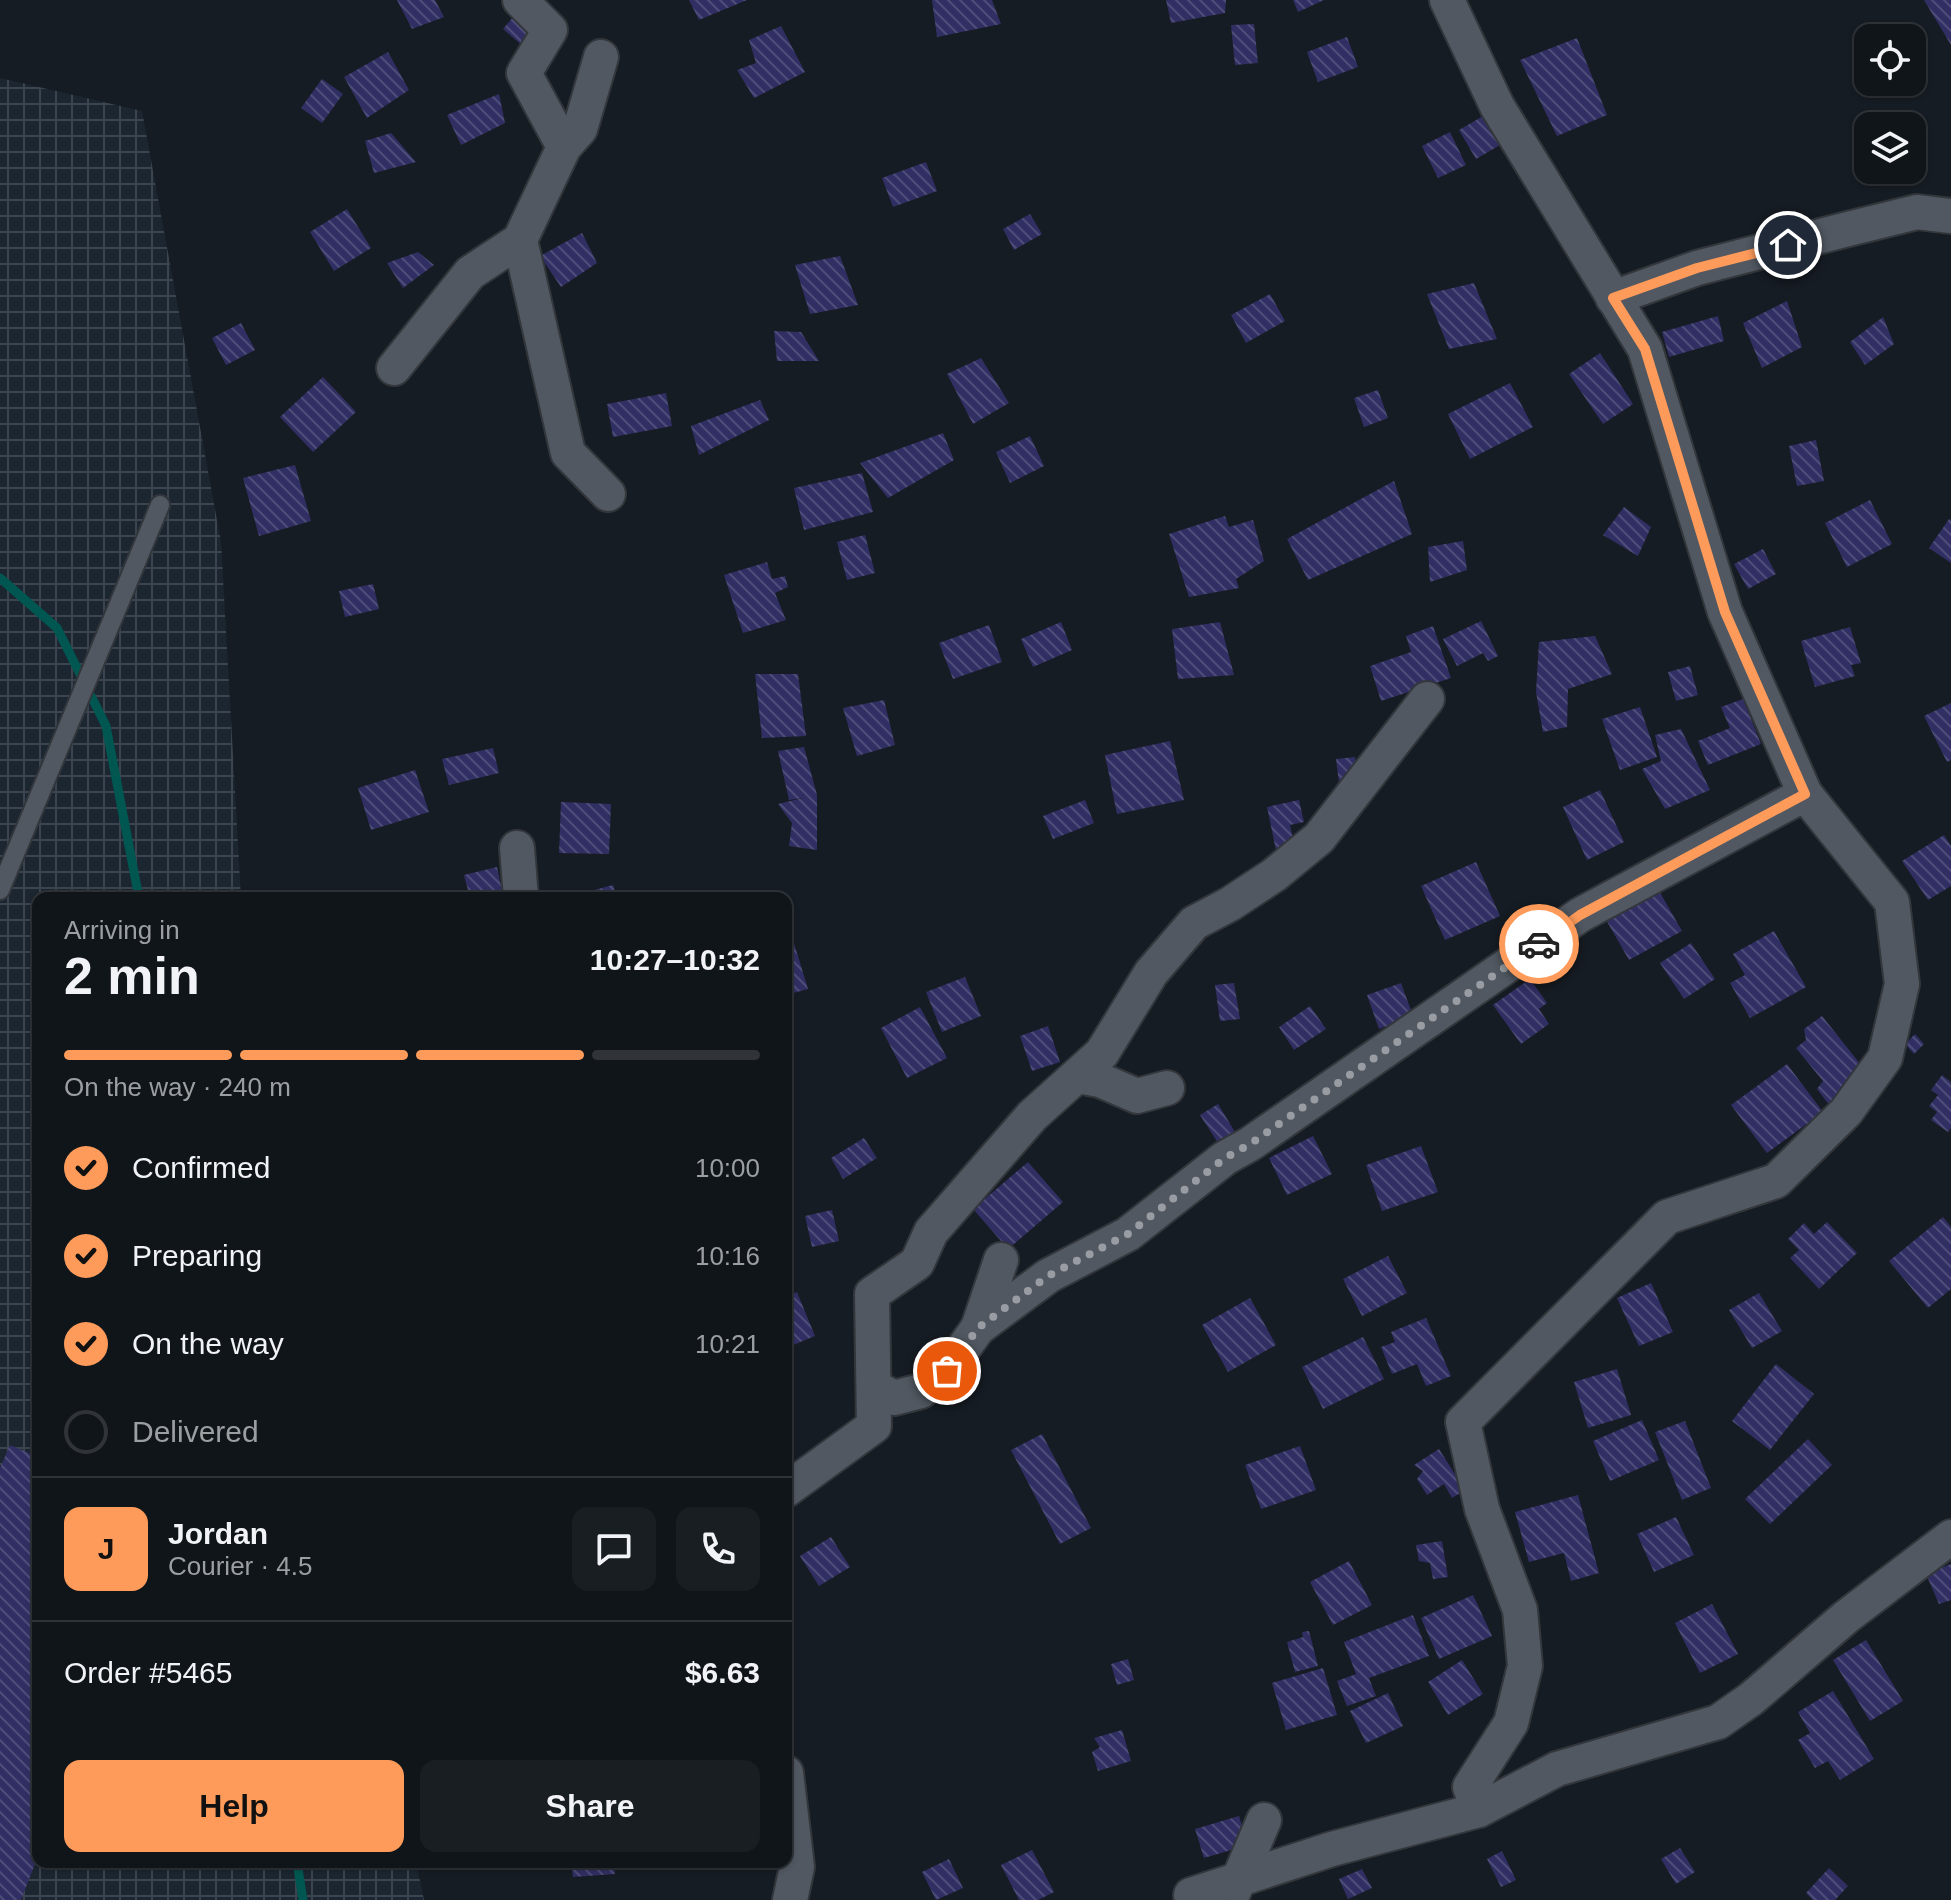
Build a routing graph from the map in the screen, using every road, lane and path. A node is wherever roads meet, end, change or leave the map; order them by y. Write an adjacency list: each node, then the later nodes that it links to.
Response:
1 (520, 0): 4 (street)
2 (1447, 0): 7 (street)
3 (601, 57): 4 (street)
4 (564, 147): 6 (street)
5 (1951, 216): 7 (street)
6 (520, 240): 8 (street); 9 (street)
7 (1613, 298): 12 (street)
8 (394, 368)
9 (608, 494)
10 (160, 505): 14 (lane)
11 (1427, 699): 16 (street)
12 (1805, 794): 19 (street); 23 (street)
13 (517, 848): 15 (street)
14 (0, 890)
15 (521, 892)
16 (1078, 1076): 17 (street); 20 (street)
17 (1167, 1088)
18 (1001, 1260): 19 (street)
19 (978, 1328): 20 (street)
20 (874, 1387): 21 (street)
21 (792, 1486)
22 (1951, 1537): 23 (street)
23 (1479, 1810): 26 (street)
24 (1264, 1820): 26 (street)
25 (792, 1824): 28 (street)
26 (1234, 1891): 27 (street)
27 (1191, 1895)
28 (790, 1900)

